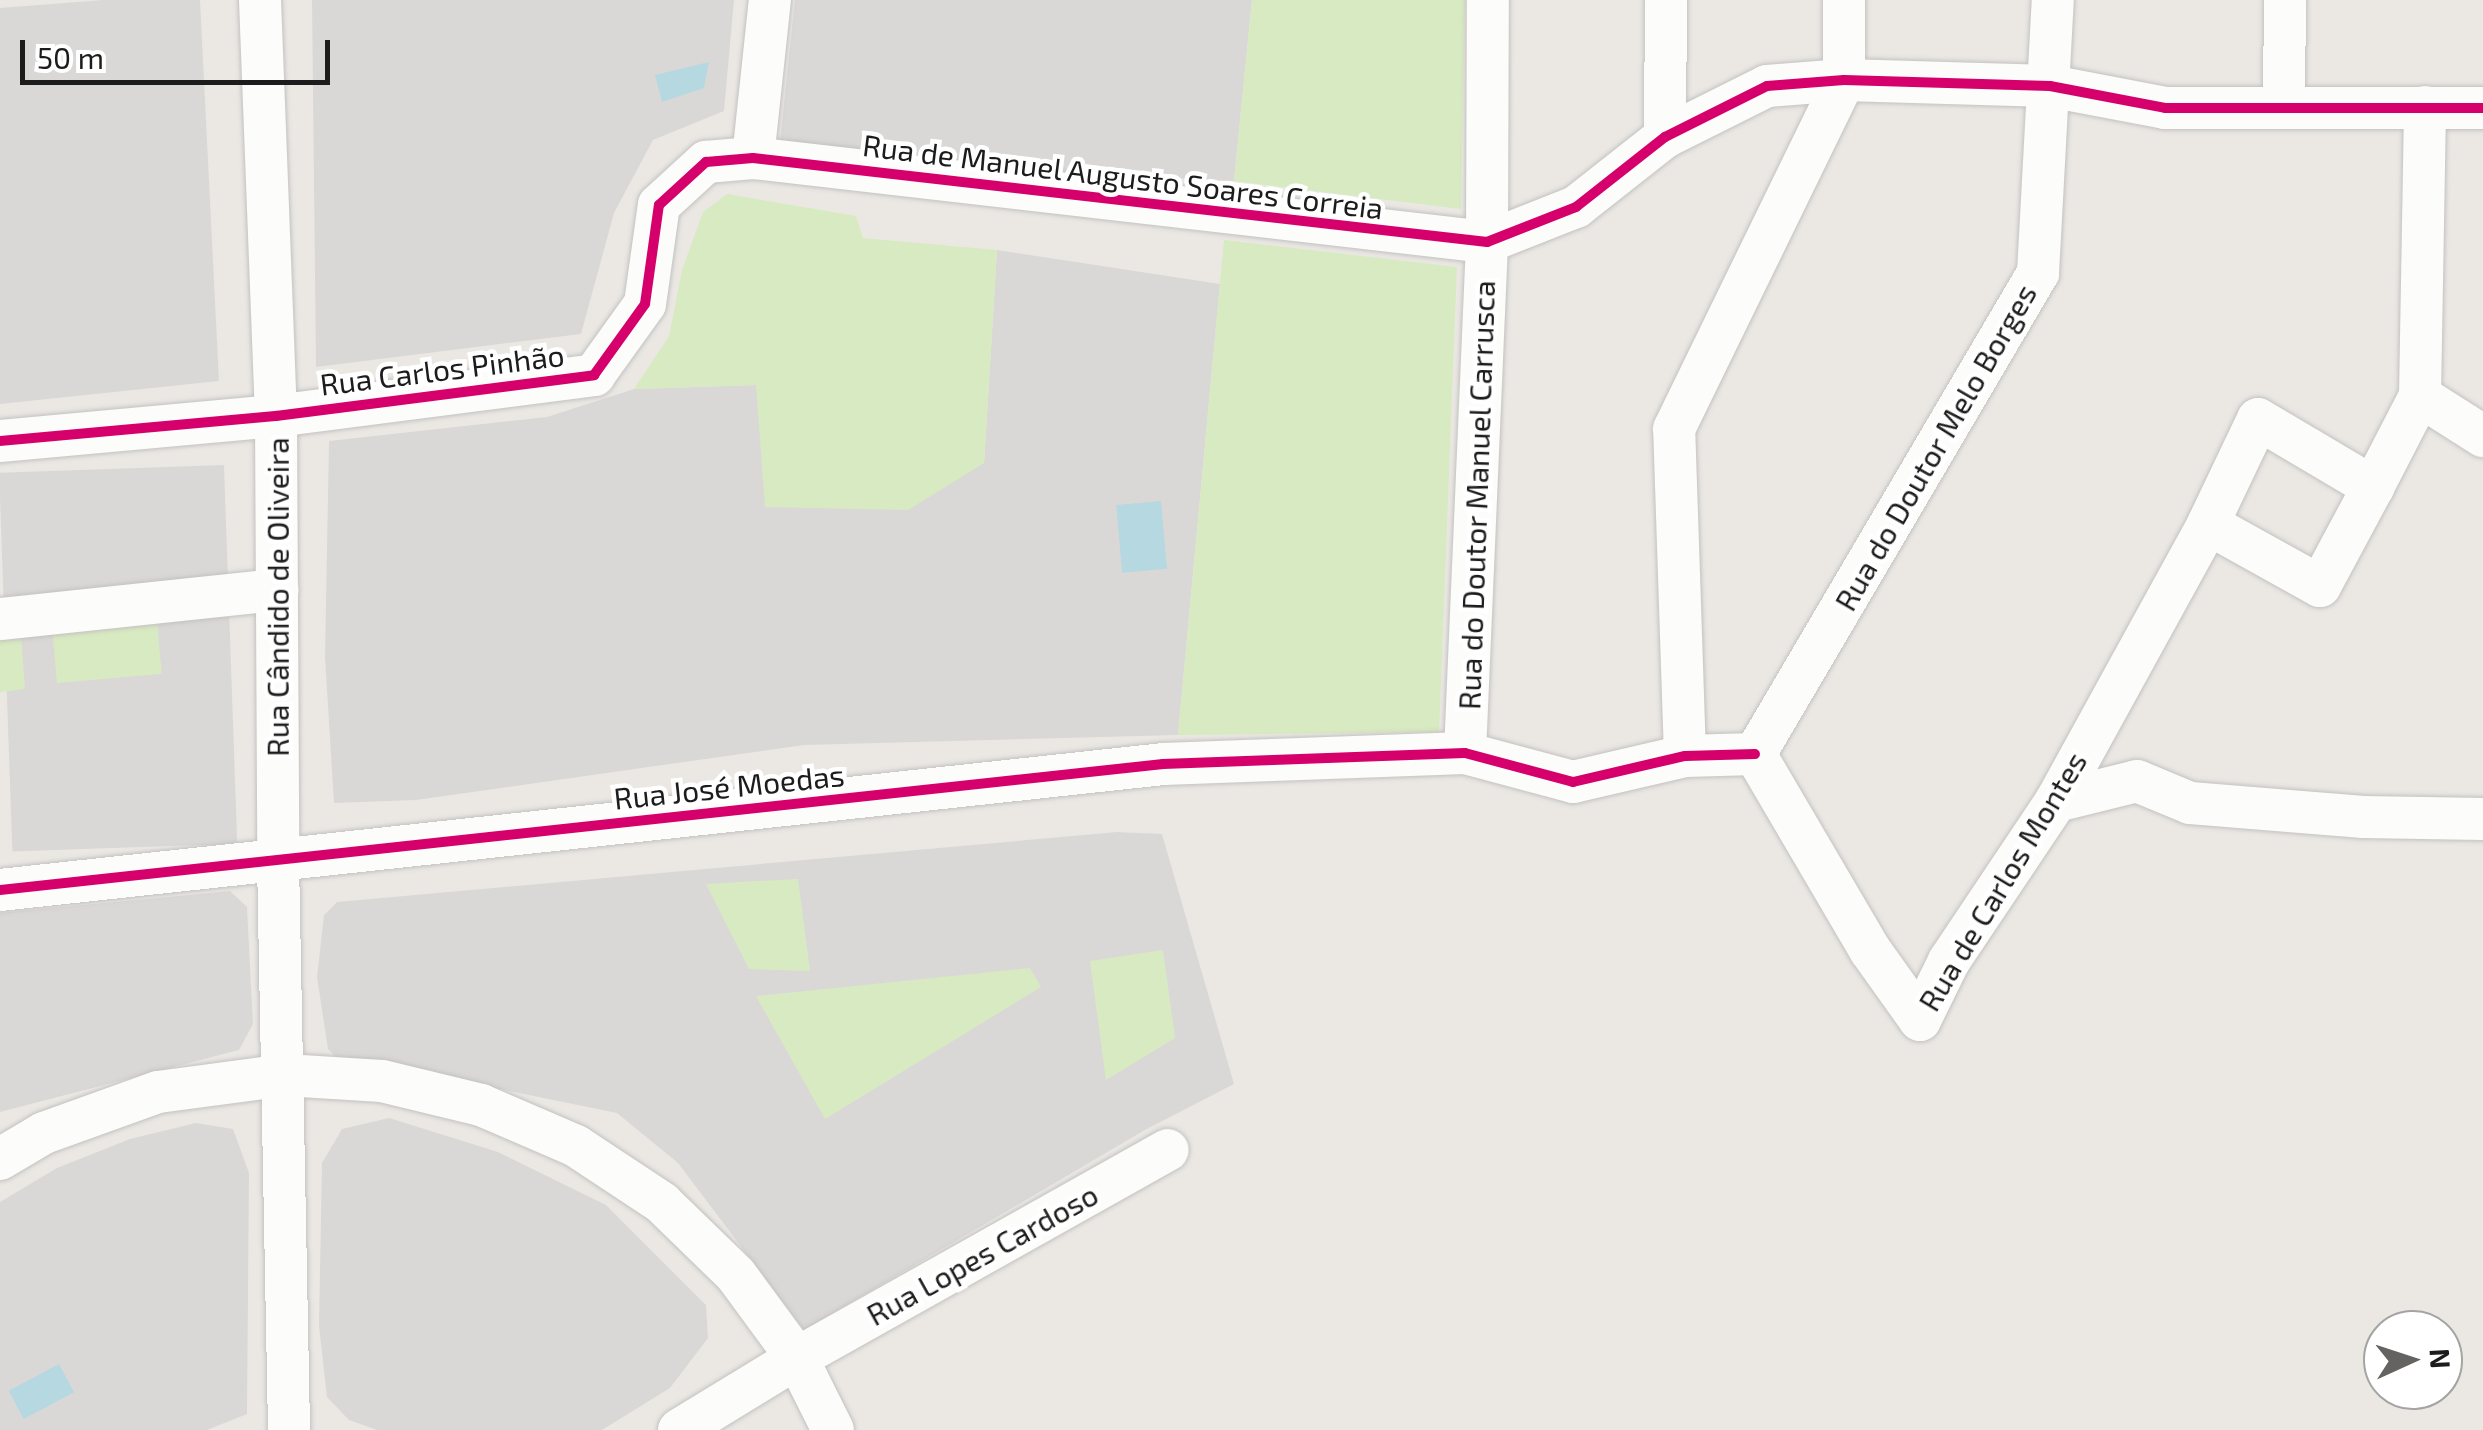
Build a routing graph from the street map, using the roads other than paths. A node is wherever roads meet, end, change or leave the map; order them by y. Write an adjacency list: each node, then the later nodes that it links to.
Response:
1 (260, 0): 17 (street, Rua Cândido de Oliveira)
2 (770, 0): 14 (street)
3 (1488, 0): 15 (street)
4 (1666, 0): 13 (street)
5 (1844, 0): 8 (street)
6 (2052, 0): 9 (street, Rua do Doutor Melo Borges)
7 (2285, 0): 10 (street)
8 (1844, 80): 9 (street, Rua do Doutor Manuel Carrusca); 13 (street, Rua do Doutor Manuel Carrusca); 27 (street)
9 (2050, 86): 10 (street, Rua do Doutor Manuel Carrusca); 26 (street, Rua do Doutor Melo Borges)
10 (2284, 106): 11 (street, Rua do Doutor Manuel Carrusca)
11 (2424, 107): 12 (street, Rua do Doutor Manuel Carrusca); 16 (street)
12 (2483, 108)
13 (1664, 137): 15 (street, Rua do Doutor Manuel Carrusca)
14 (753, 158): 15 (street, Rua de Manuel Augusto Soares Correia); 17 (street, Rua Carlos Pinhão)
15 (1487, 242): 25 (street, Rua do Doutor Manuel Carrusca)
16 (2420, 396): 18 (street); 20 (street)
17 (276, 416): 19 (street, Rua Carlos Pinhão); 22 (street, Rua Cândido de Oliveira)
18 (2483, 436)
19 (0, 441)
20 (2373, 487): 21 (street); 21 (street, Rua de Carlos Montes)
21 (2208, 524): 24 (street, Rua de Carlos Montes)
22 (277, 590): 23 (street); 31 (street, Rua Cândido de Oliveira)
23 (0, 619)
24 (2104, 706): 28 (street); 29 (street, Rua de Carlos Montes)
25 (1465, 753): 27 (street, Rua José Moedas); 31 (street, Rua José Moedas)
26 (1755, 754): 27 (street, Rua José Moedas); 29 (street, Rua de Carlos Montes)
27 (1684, 756)
28 (2138, 781): 29 (street); 30 (street)
29 (2056, 802)
30 (2483, 819)
31 (278, 862): 32 (street, Rua José Moedas); 33 (street, Rua Cândido de Oliveira)
32 (0, 890)
33 (285, 1075): 35 (street); 36 (street); 37 (street, Rua Cândido de Oliveira)
34 (1168, 1150): 36 (street, Rua Lopes Cardoso)
35 (0, 1160)
36 (797, 1358): 38 (street, Rua Lopes Cardoso); 39 (street)
37 (289, 1430)
38 (679, 1430)
39 (833, 1430)

